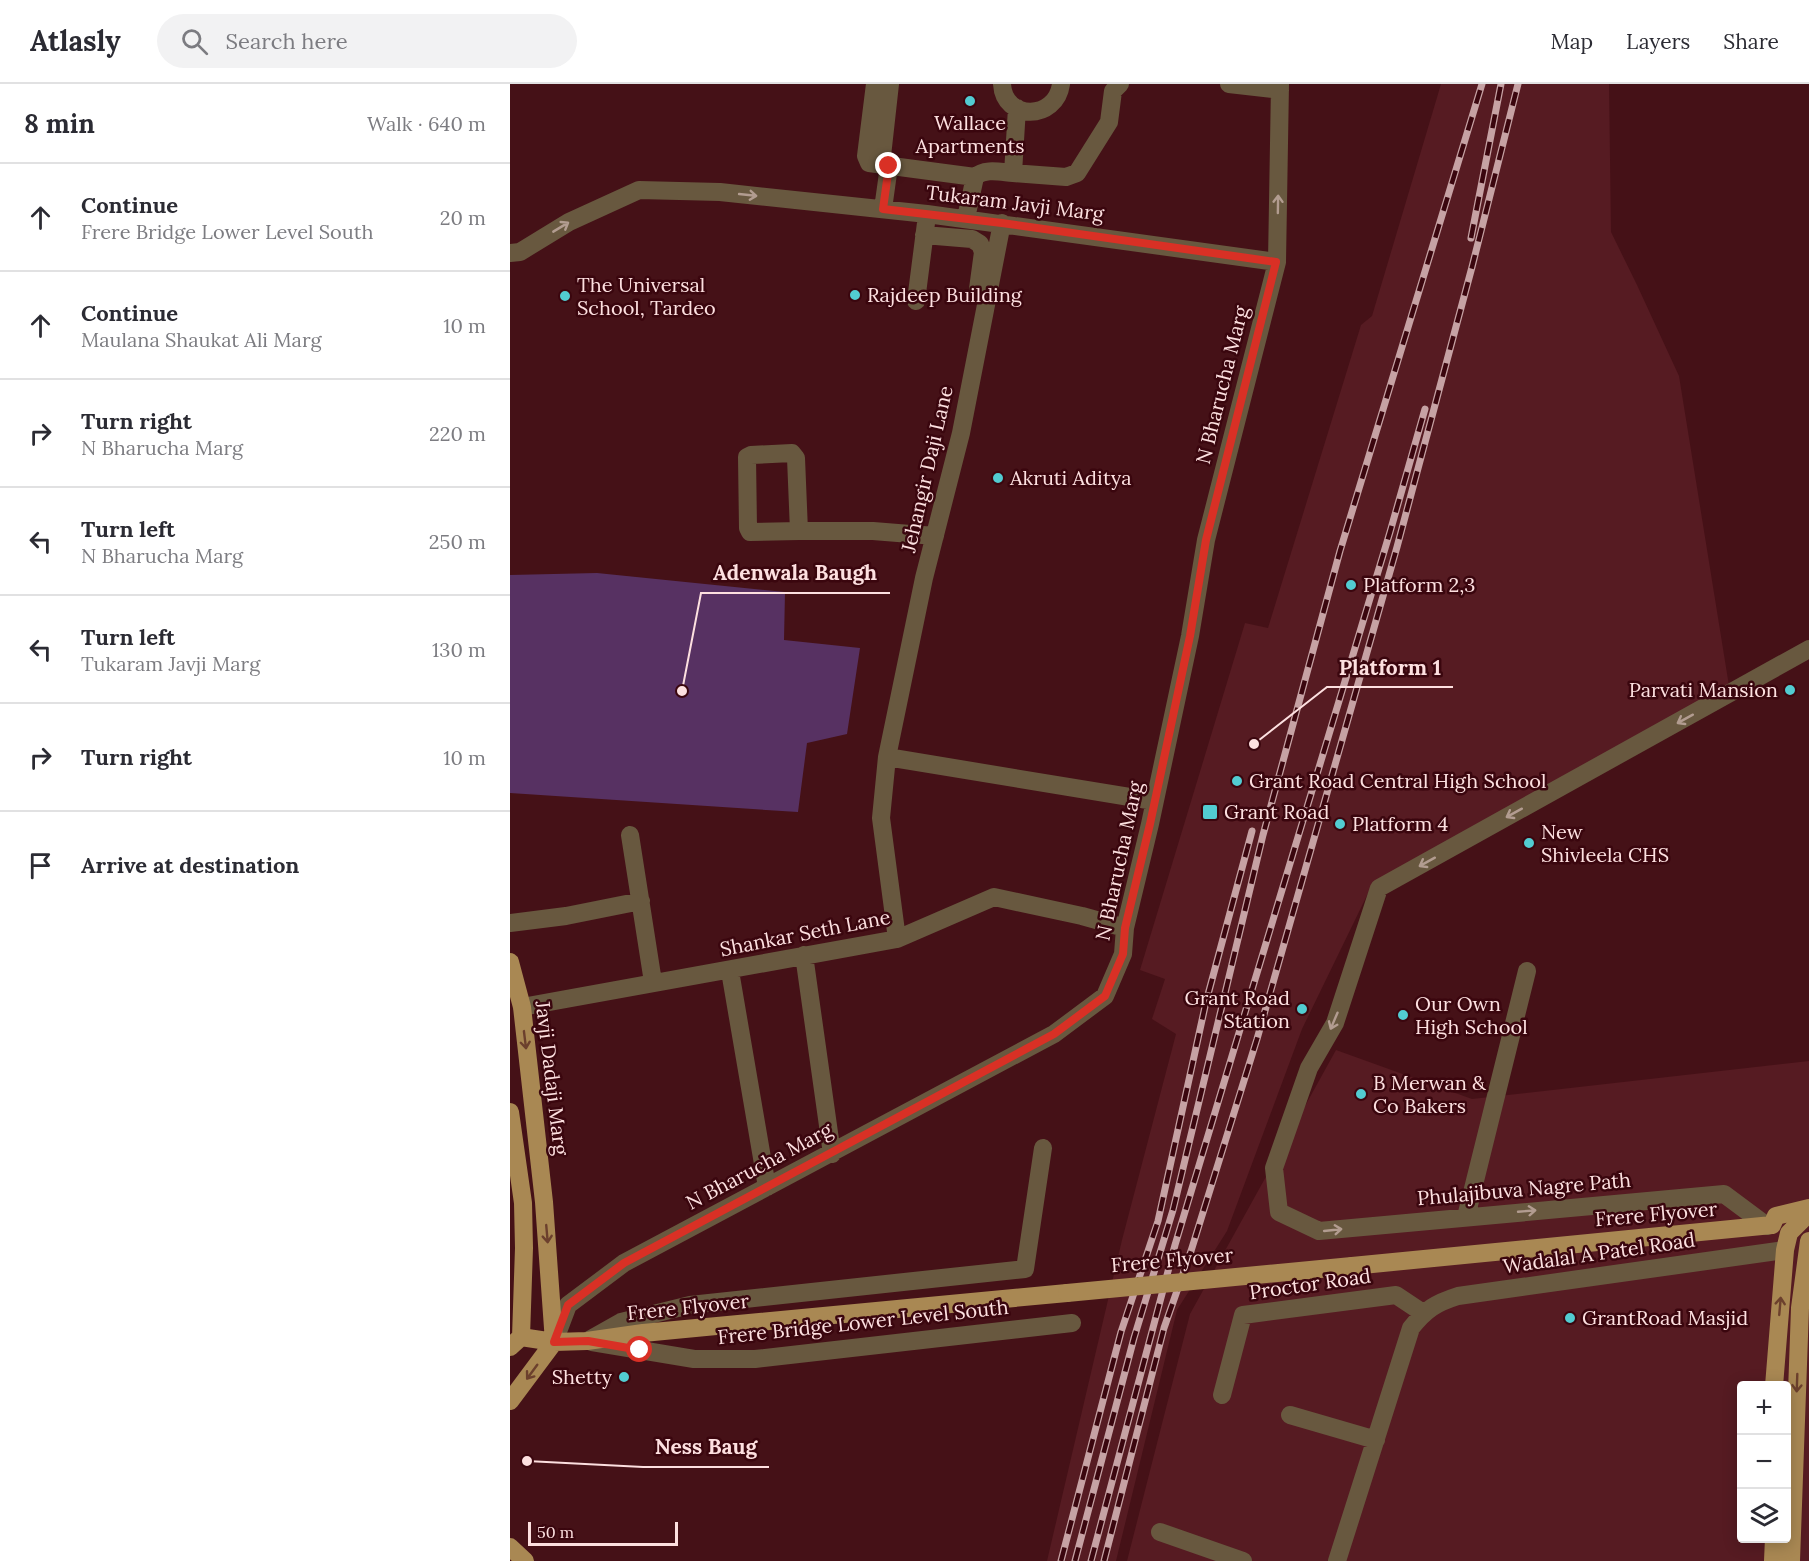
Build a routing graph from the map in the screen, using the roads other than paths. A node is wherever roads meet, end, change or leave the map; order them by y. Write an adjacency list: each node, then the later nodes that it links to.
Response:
1 (875, 84): 9 (street)
2 (890, 84): 9 (street)
3 (1002, 84): 8 (street)
4 (1061, 84): 8 (street)
5 (1120, 84): 10 (street)
6 (1229, 84): 7 (street)
7 (1280, 87): 19 (street, N Bharucha Marg, one-way to 7)
8 (1017, 108): 10 (street)
9 (885, 166): 11 (street); 12 (street)
10 (1013, 173): 11 (street)
11 (975, 177): 14 (street)
12 (883, 209): 13 (street, Tukaram Javji Marg); 18 (street, Tukaram Javji Marg, one-way to 12)
13 (927, 214): 14 (street, Tukaram Javji Marg); 16 (street)
14 (966, 218): 15 (street, Tukaram Javji Marg)
15 (1002, 223): 17 (street); 19 (street, Tukaram Javji Marg); 21 (street, Jehangir Daji Lane)
16 (924, 235): 17 (street); 20 (street)
17 (980, 244): 21 (street)
18 (510, 253)
19 (1276, 262): 26 (street, N Bharucha Marg)
20 (916, 301)
21 (987, 301): 23 (street, Jehangir Daji Lane)
22 (799, 531): 22 (street); 23 (street)
23 (935, 536): 25 (street, Jehangir Daji Lane)
24 (1809, 650): 44 (street, Phulajibuva Nagre Path, one-way to 44)
25 (887, 757): 26 (street); 31 (street, Jehangir Daji Lane)
26 (1154, 801): 30 (street, N Bharucha Marg)
27 (630, 835): 28 (street)
28 (641, 901): 29 (street); 36 (street)
29 (510, 922)
30 (1125, 928): 31 (street, Shankar Seth Lane); 40 (street, N Bharucha Marg)
31 (897, 939): 32 (street, Shankar Seth Lane)
32 (804, 955): 34 (street, Shankar Seth Lane); 40 (street)
33 (510, 962): 37 (main road, Javji Dadaji Marg)
34 (730, 971): 36 (street, Shankar Seth Lane); 41 (street)
35 (1527, 971): 44 (street)
36 (653, 982): 37 (street, Shankar Seth Lane)
37 (522, 1007): 53 (main road, Javji Dadaji Marg, one-way to 53)
38 (510, 1112): 52 (main road)
39 (1043, 1148): 51 (street)
40 (832, 1154): 41 (street, N Bharucha Marg)
41 (767, 1187): 53 (street, N Bharucha Marg)
42 (1809, 1208): 45 (main road)
43 (1809, 1213): 47 (main road)
44 (1466, 1217): 45 (street, Phulajibuva Nagre Path, one-way to 45)
45 (1767, 1226): 47 (main road); 51 (main road, Frere Flyover, bridge)
46 (1809, 1233): 47 (main road)
47 (1787, 1241): 49 (street, Wadalal A Patel Road); 54 (main road, one-way to 47)
48 (1809, 1241): 66 (main road, one-way to 66)
49 (1423, 1312): 55 (street, Proctor Road); 58 (street)
50 (1072, 1323): 51 (street, Frere Bridge Lower Level South)
51 (588, 1341): 53 (main road, Frere Flyover)
52 (515, 1342): 53 (main road, Frere Flyover)
53 (554, 1342): 56 (main road, one-way to 56)
54 (1774, 1381)
55 (1222, 1395)
56 (510, 1401)
57 (1290, 1415): 58 (street)
58 (1376, 1440): 64 (street)
59 (1160, 1532): 63 (street)
60 (1774, 1543): 65 (main road)
61 (510, 1547): 62 (main road)
62 (525, 1561)
63 (1243, 1561)
64 (1337, 1561)
65 (1773, 1561)
66 (1791, 1561)

